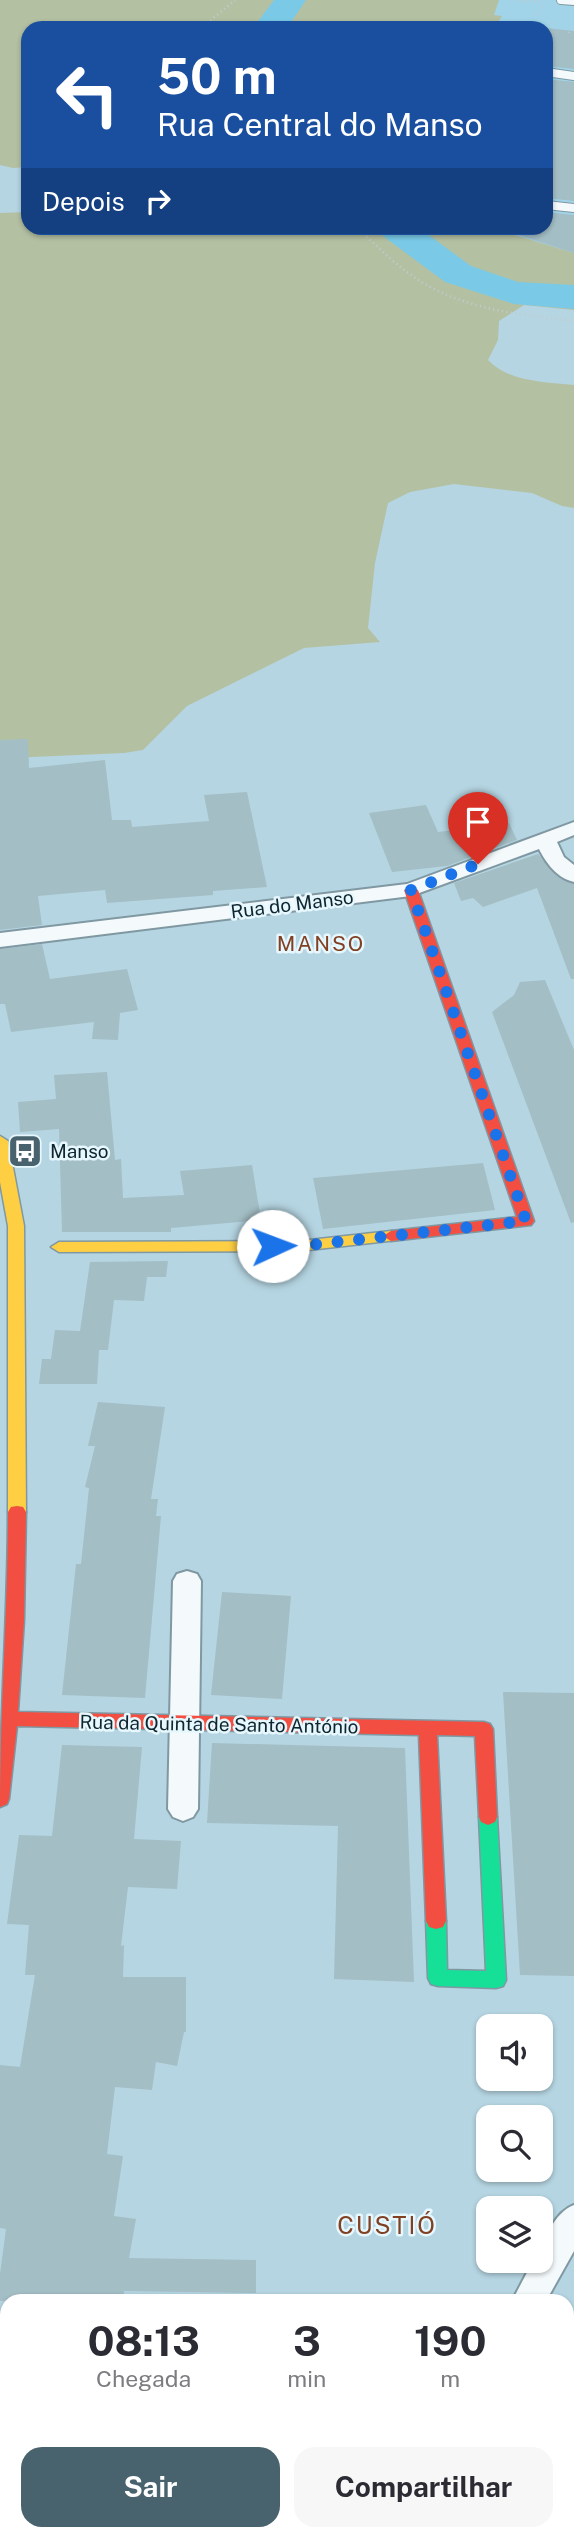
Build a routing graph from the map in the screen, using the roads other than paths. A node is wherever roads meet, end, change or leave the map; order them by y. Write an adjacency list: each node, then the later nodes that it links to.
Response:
1 (561, 0): 2 (lane)
2 (574, 1)
3 (553, 73): 4 (lane)
4 (574, 76)
5 (553, 206): 6 (lane)
6 (574, 208)
7 (574, 828): 8 (street, Rua do Manso)
8 (545, 839): 9 (street); 10 (street, Rua do Manso)
9 (574, 876)
10 (411, 890): 11 (street, Rua do Manso); 13 (street)
11 (0, 940)
12 (0, 1141): 15 (street)
13 (59, 1247)
14 (187, 1581): 16 (street)
15 (10, 1719): 16 (street, Rua da Quinta de Santo António); 18 (street)
16 (186, 1724): 17 (street, Rua da Quinta de Santo António); 19 (street)
17 (428, 1728): 17 (street, Rua da Quinta de Santo António)
18 (0, 1798)
19 (183, 1809)
20 (574, 2220): 21 (street)
21 (532, 2294)

